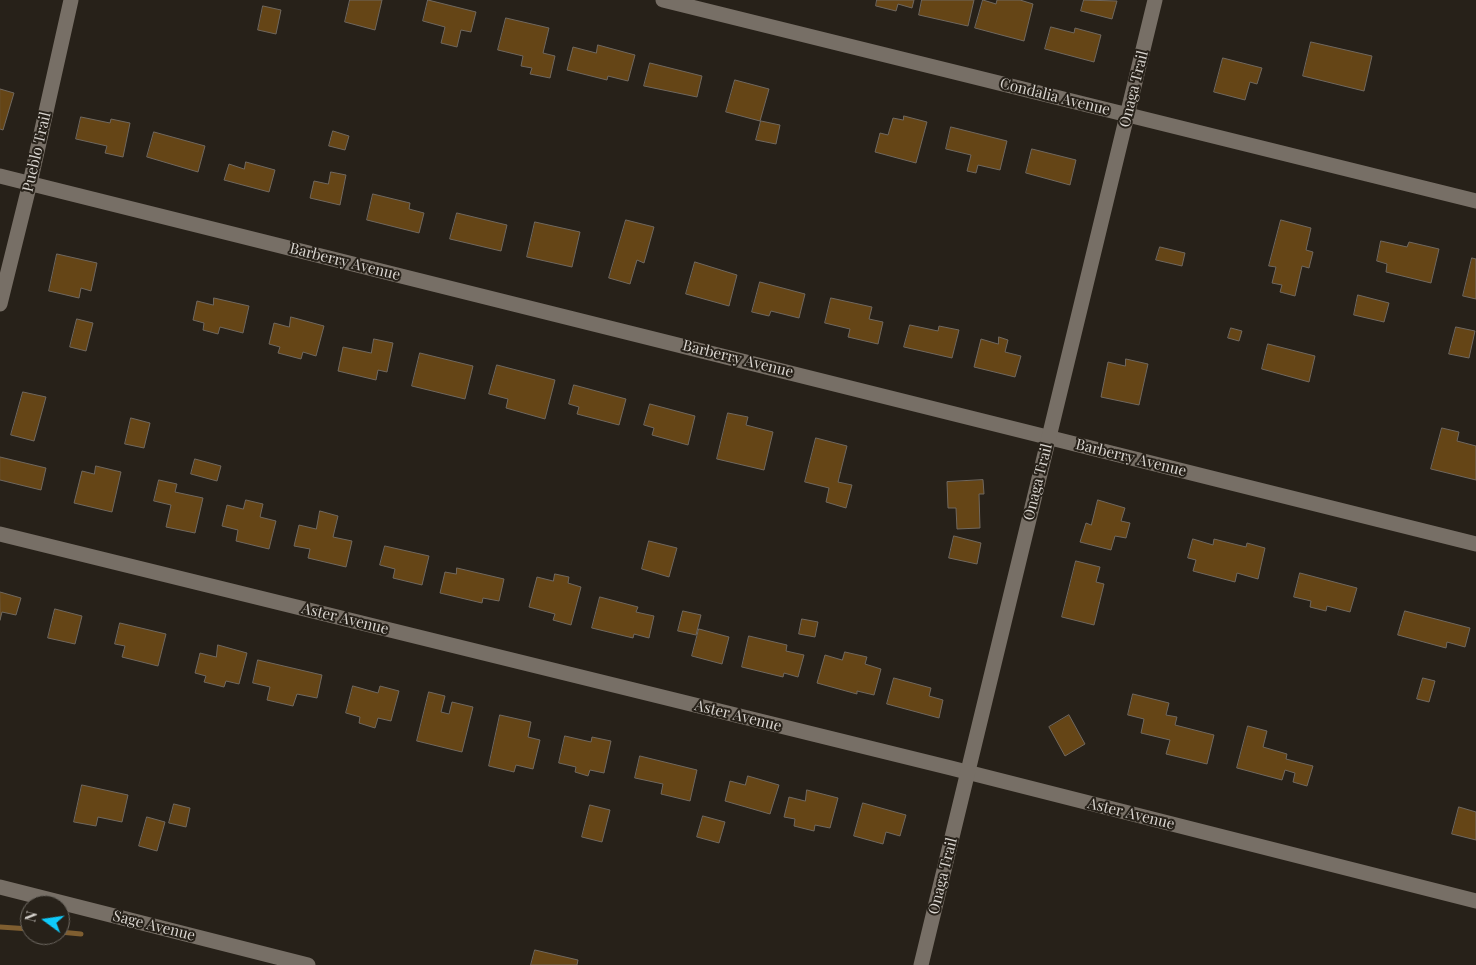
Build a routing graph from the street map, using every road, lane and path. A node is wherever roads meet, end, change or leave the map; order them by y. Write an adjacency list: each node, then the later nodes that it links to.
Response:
1 (71, 0): 6 (street, Pueblo Trail)
2 (663, 0): 4 (street, Condalia Avenue)
3 (1155, 0): 4 (street, Onaga Trail)
4 (1127, 116): 7 (street, Condalia Avenue); 9 (street, Onaga Trail)
5 (0, 176): 6 (street, Barberry Avenue)
6 (30, 183): 8 (street, Pueblo Trail); 9 (street, Barberry Avenue)
7 (1476, 201)
8 (0, 304)
9 (1049, 437): 11 (street, Barberry Avenue); 12 (street, Onaga Trail)
10 (0, 534): 12 (street, Aster Avenue)
11 (1476, 544)
12 (968, 773): 14 (street, Aster Avenue); 16 (street, Onaga Trail)
13 (0, 887): 15 (street, Sage Avenue)
14 (1476, 901)
15 (308, 965)
16 (921, 965)

